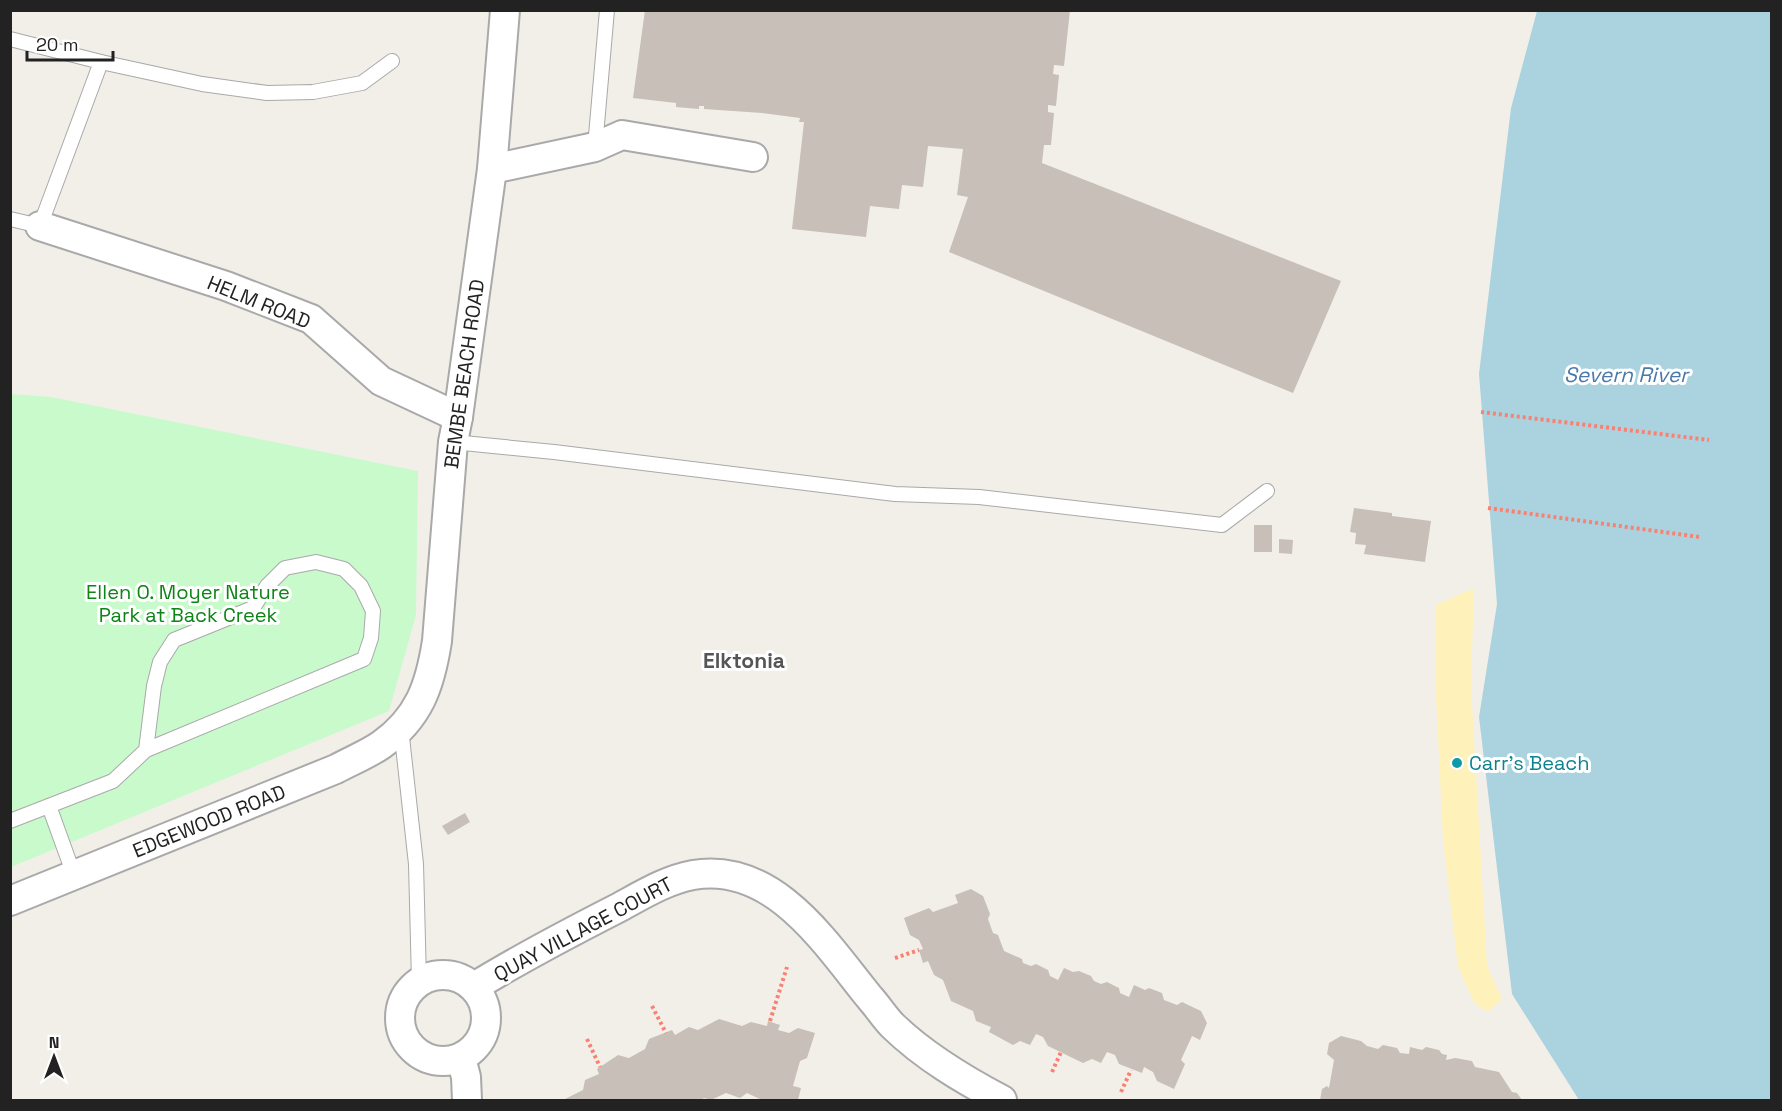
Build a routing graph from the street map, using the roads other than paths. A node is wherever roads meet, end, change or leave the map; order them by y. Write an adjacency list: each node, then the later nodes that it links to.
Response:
1 (505, 10): 8 (street, BEMBE BEACH ROAD)
2 (607, 10): 6 (lane)
3 (10, 39): 5 (lane)
4 (392, 61): 5 (lane)
5 (102, 62): 10 (lane)
6 (595, 147): 7 (street); 8 (street)
7 (753, 158)
8 (492, 169): 11 (street, BEMBE BEACH ROAD)
9 (10, 219): 10 (lane)
10 (40, 226): 11 (street, HELM ROAD)
11 (455, 430): 12 (lane); 13 (street, BEMBE BEACH ROAD)
12 (1268, 490)
13 (400, 728): 17 (street, EDGEWOOD ROAD); 19 (lane)
14 (146, 750): 14 (lane); 15 (lane)
15 (49, 806): 16 (lane); 17 (lane)
16 (10, 821)
17 (74, 875): 18 (street, EDGEWOOD ROAD)
18 (10, 901)
19 (419, 981): 20 (street); 21 (street)
20 (474, 987): 21 (street); 23 (street, QUAY VILLAGE COURT)
21 (461, 1058): 22 (street)
22 (467, 1101)
23 (1002, 1101)

